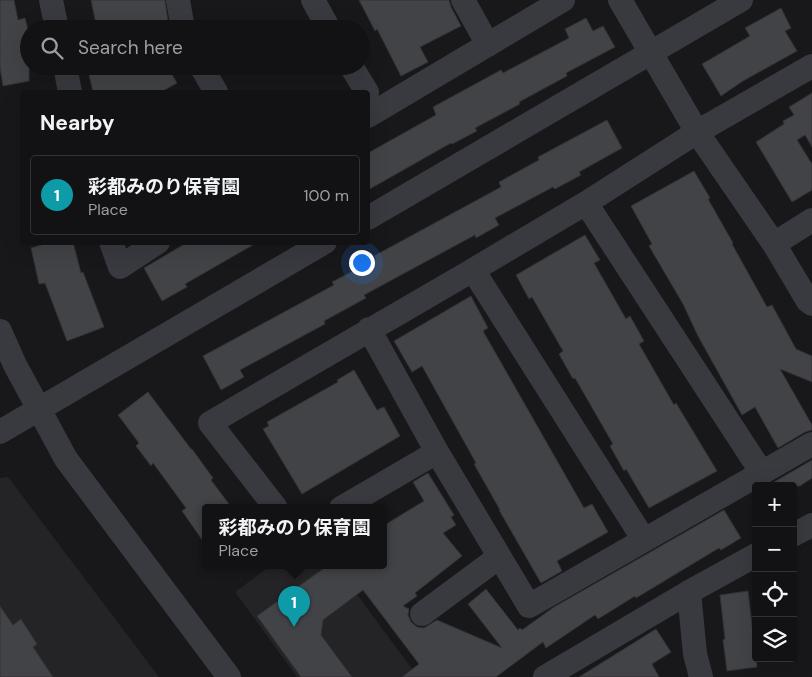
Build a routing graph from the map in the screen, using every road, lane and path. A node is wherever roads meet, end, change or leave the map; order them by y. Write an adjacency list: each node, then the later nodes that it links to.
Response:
1 (51, 0): 8 (street)
2 (178, 0): 9 (street)
3 (312, 0): 10 (street)
4 (463, 0): 11 (street)
5 (563, 0): 11 (street)
6 (620, 0): 12 (street)
7 (742, 0): 12 (street)
8 (55, 20)
9 (181, 20)
10 (324, 20)
11 (488, 45): 20 (street)
12 (650, 53): 21 (street); 23 (street)
13 (812, 66): 21 (street)
14 (66, 75): 17 (street)
15 (206, 75): 18 (street)
16 (356, 75): 19 (street)
17 (70, 90)
18 (215, 90)
19 (363, 90)
20 (370, 103)
21 (697, 132): 22 (street); 25 (street)
22 (586, 203): 29 (street); 37 (street)
23 (370, 217)
24 (812, 220): 25 (street)
25 (774, 244): 30 (street)
26 (112, 245): 27 (street)
27 (153, 245)
28 (319, 245): 33 (street)
29 (473, 270): 31 (street); 42 (street)
30 (812, 304)
31 (369, 329): 36 (street); 38 (street)
32 (0, 331): 33 (street)
33 (40, 410): 34 (street); 47 (street)
34 (0, 432)
35 (812, 444): 37 (street)
36 (437, 452): 39 (street); 43 (street)
37 (762, 473): 42 (street)
38 (273, 504)
39 (348, 504)
40 (812, 525): 41 (street)
41 (797, 533)
42 (644, 540): 43 (street)
43 (499, 557): 46 (street)
44 (752, 557): 45 (street)
45 (689, 592): 48 (street); 49 (street)
46 (422, 614)
47 (229, 677)
48 (546, 677)
49 (701, 677)

